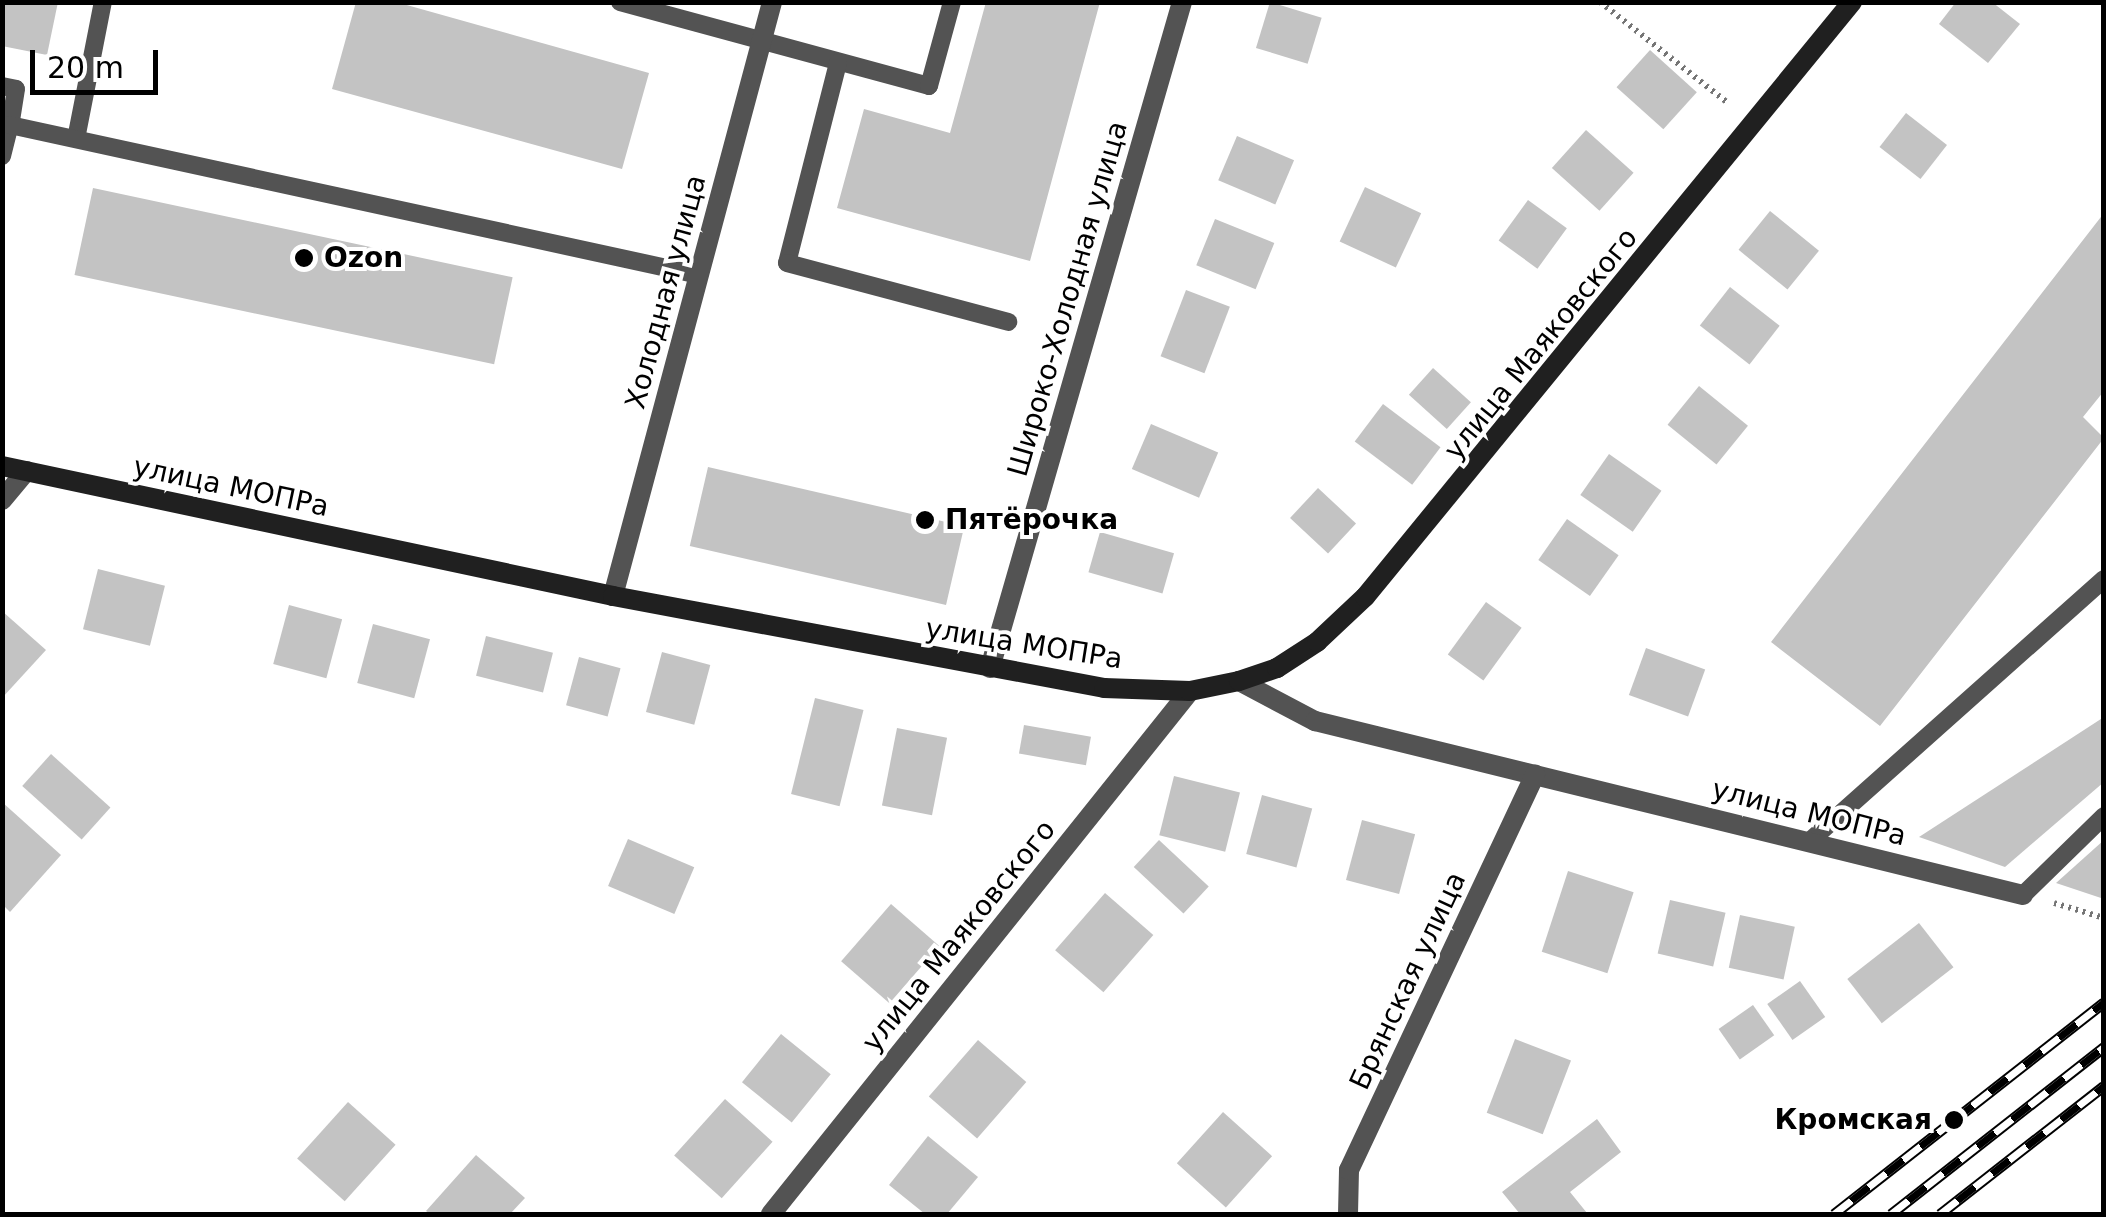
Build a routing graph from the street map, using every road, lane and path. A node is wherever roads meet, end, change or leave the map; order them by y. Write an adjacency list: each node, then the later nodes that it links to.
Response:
1 (103, 2): 13 (lane)
2 (620, 2): 8 (lane)
3 (772, 2): 8 (street, Холодная улица)
4 (952, 2): 9 (lane)
5 (1182, 2): 22 (street, Широко-Холодная улица)
6 (1600, 2): 11 (path)
7 (1852, 2): 11 (street, улица Маяковского)
8 (761, 44): 9 (lane); 15 (street, Холодная улица)
9 (838, 64): 16 (lane)
10 (2, 86): 12 (lane)
11 (1755, 124): 23 (street, улица Маяковского)
12 (10, 125): 13 (lane); 14 (lane)
13 (76, 139): 15 (lane)
14 (2, 156)
15 (699, 275): 21 (street, Холодная улица)
16 (1008, 322)
17 (2, 466): 18 (street, улица МОПРа)
18 (26, 471): 19 (street); 21 (street, улица МОПРа)
19 (2, 500)
20 (2104, 579): 27 (lane)
21 (613, 596): 22 (street, улица МОПРа)
22 (990, 668): 24 (street, улица МОПРа)
23 (1239, 681): 24 (street, улица МОПРа); 25 (street, улица МОПРа)
24 (1190, 691): 30 (street, улица Маяковского)
25 (1535, 775): 27 (street, улица МОПРа); 31 (street, Брянская улица)
26 (2104, 816): 28 (lane)
27 (1811, 840): 28 (street, улица МОПРа)
28 (2024, 895): 29 (path)
29 (2104, 918)
30 (771, 1214)
31 (1348, 1214)

